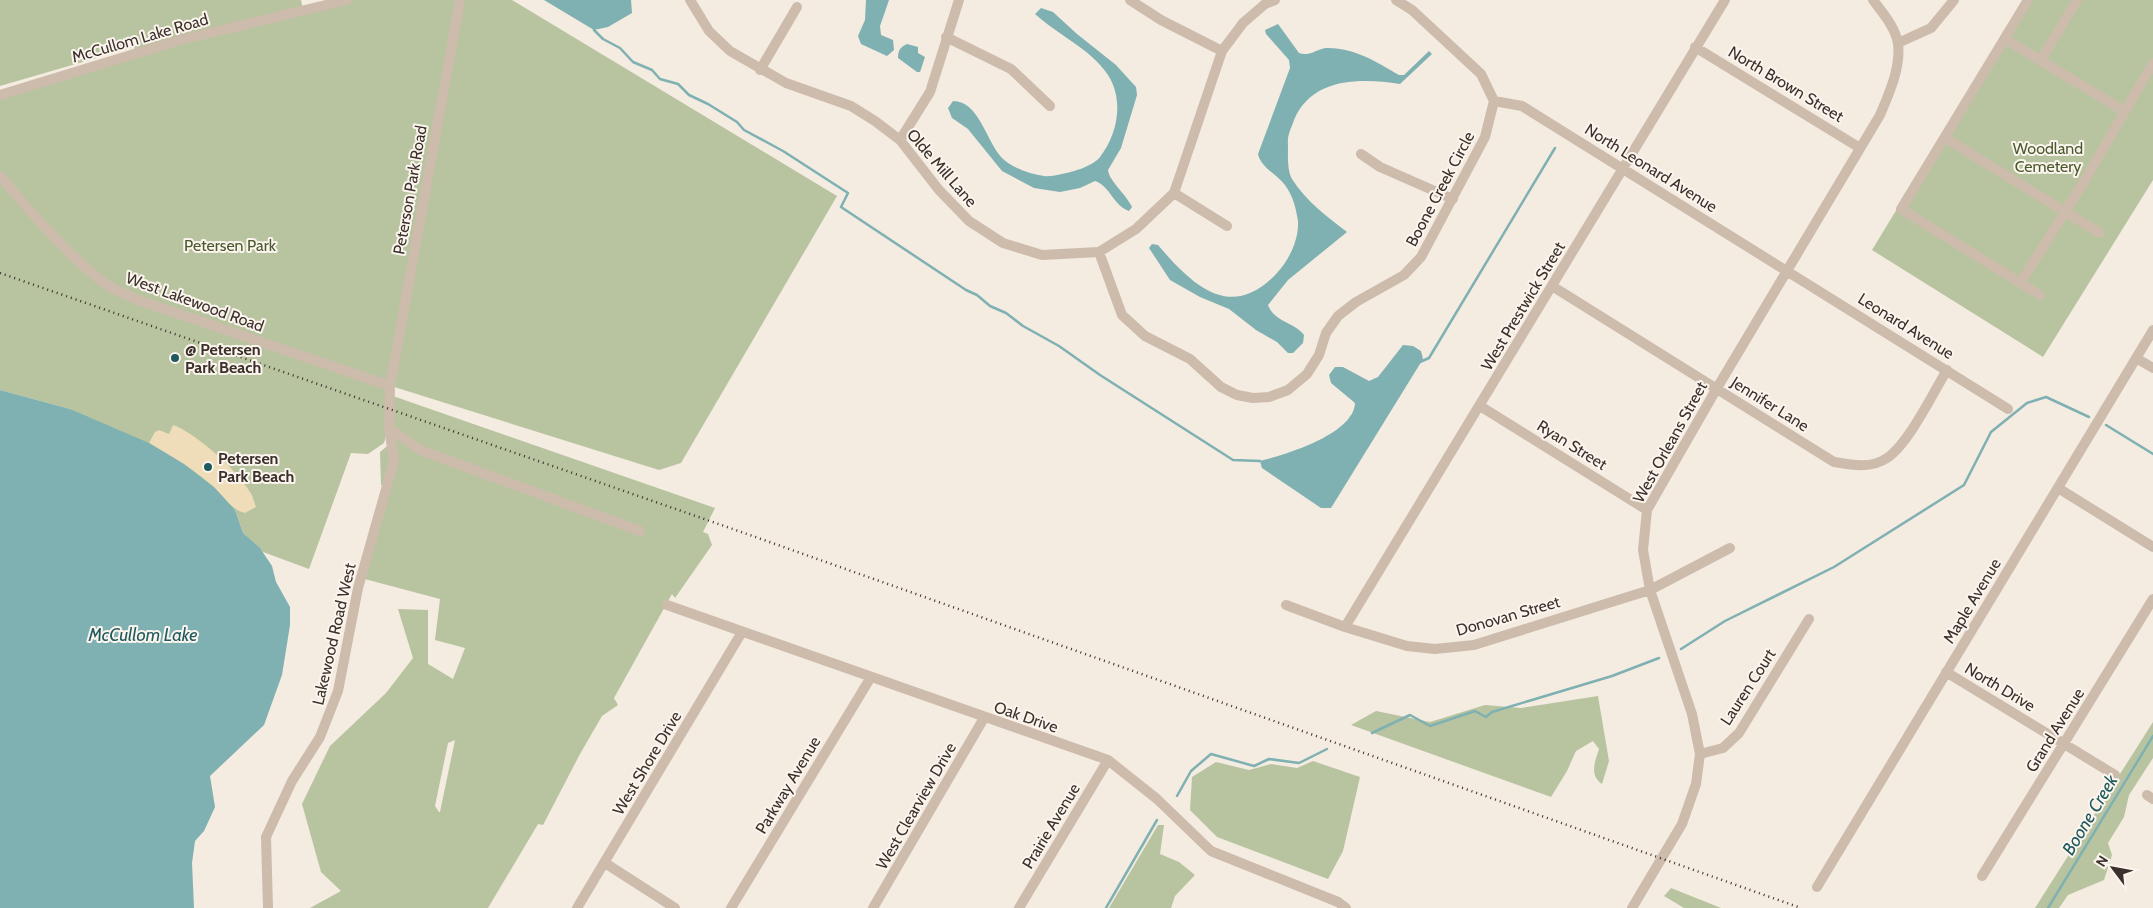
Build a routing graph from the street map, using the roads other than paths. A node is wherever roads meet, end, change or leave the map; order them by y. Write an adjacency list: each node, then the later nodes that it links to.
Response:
1 (347, 0): 22 (street, McCullom Lake Road)
2 (460, 0): 46 (street, Peterson Park Road)
3 (690, 0): 21 (street, Olde Mill Lane)
4 (959, 0): 14 (street)
5 (1130, 0): 18 (street)
6 (1275, 0): 18 (street, Olde Mill Lane)
7 (1396, 0): 23 (street)
8 (1725, 0): 17 (street, West Prestwick Street)
9 (1873, 0): 16 (street)
10 (1954, 0): 16 (street)
11 (2028, 0): 15 (street)
12 (2077, 0): 19 (street)
13 (797, 8): 21 (street)
14 (946, 37): 24 (street); 27 (street)
15 (2005, 39): 19 (street); 26 (street)
16 (1898, 43): 28 (street, West Orleans Street)
17 (1695, 47): 28 (street, North Brown Street); 30 (street, West Prestwick Street)
18 (1222, 51): 32 (street, Olde Mill Lane)
19 (2040, 60): 25 (street)
20 (2153, 63): 25 (street)
21 (760, 70): 27 (street, Olde Mill Lane)
22 (0, 95)
23 (1494, 100): 30 (street, North Leonard Avenue); 33 (street, Boone Creek Circle)
24 (1050, 106)
25 (2124, 111): 34 (street)
26 (1945, 138): 34 (street); 39 (street)
27 (900, 140): 37 (street, Olde Mill Lane)
28 (1860, 148): 38 (street, West Orleans Street)
29 (1361, 154): 33 (street)
30 (1623, 168): 38 (street, North Leonard Avenue); 40 (street, West Prestwick Street)
31 (0, 176): 46 (street, West Lakewood Road)
32 (1174, 193): 35 (street); 37 (street, Olde Mill Lane)
33 (1453, 199): 37 (street, Boone Creek Circle)
34 (2065, 212): 36 (street); 39 (street)
35 (1227, 226)
36 (2100, 233)
37 (1099, 252)
38 (1788, 270): 45 (street, Leonard Avenue); 47 (street, West Orleans Street)
39 (2021, 282): 41 (street)
40 (1552, 286): 47 (street, Jennifer Lane); 48 (street, West Prestwick Street)
41 (2040, 295)
42 (2153, 330): 43 (street, Maple Avenue)
43 (2136, 358): 44 (street); 51 (street, Maple Avenue)
44 (2153, 368)
45 (1947, 370): 47 (street, Jennifer Lane); 49 (street, Leonard Avenue)
46 (390, 386): 50 (street, Lakewood Road West)
47 (1717, 388): 52 (street, West Orleans Street)
48 (1480, 406): 52 (street, Ryan Street); 61 (street, West Prestwick Street)
49 (2008, 408)
50 (389, 428): 53 (street); 73 (street, Lakewood Road West)
51 (2058, 488): 54 (street); 63 (street, Maple Avenue)
52 (1647, 510): 56 (street, West Orleans Street)
53 (640, 531)
54 (2153, 547)
55 (1730, 548): 56 (street, Donovan Street)
56 (1650, 590): 61 (street, Donovan Street); 67 (street, West Orleans Street)
57 (2153, 599): 66 (street, Grand Avenue)
58 (667, 605): 62 (street, Oak Drive)
59 (1286, 605): 61 (street, Donovan Street)
60 (1809, 619): 67 (street, Lauren Court)
61 (1345, 628)
62 (742, 632): 64 (street, Oak Drive); 70 (street, West Shore Drive)
63 (1946, 672): 66 (street, North Drive); 72 (street, Maple Avenue)
64 (871, 677): 65 (street, Oak Drive); 76 (street, Parkway Avenue)
65 (984, 718): 68 (street, Oak Drive); 77 (street, West Clearview Drive)
66 (2064, 744): 69 (street, North Drive); 71 (street, Grand Avenue)
67 (1700, 754): 80 (street, West Orleans Street)
68 (1108, 760): 78 (street, Prairie Avenue); 79 (street, Oak Drive)
69 (2115, 775)
70 (605, 862): 74 (street, West Shore Drive); 75 (street)
71 (1982, 876)
72 (1817, 887)
73 (268, 908)
74 (577, 908)
75 (675, 908)
76 (731, 908)
77 (873, 908)
78 (1019, 908)
79 (1346, 908)
80 (1632, 908)

